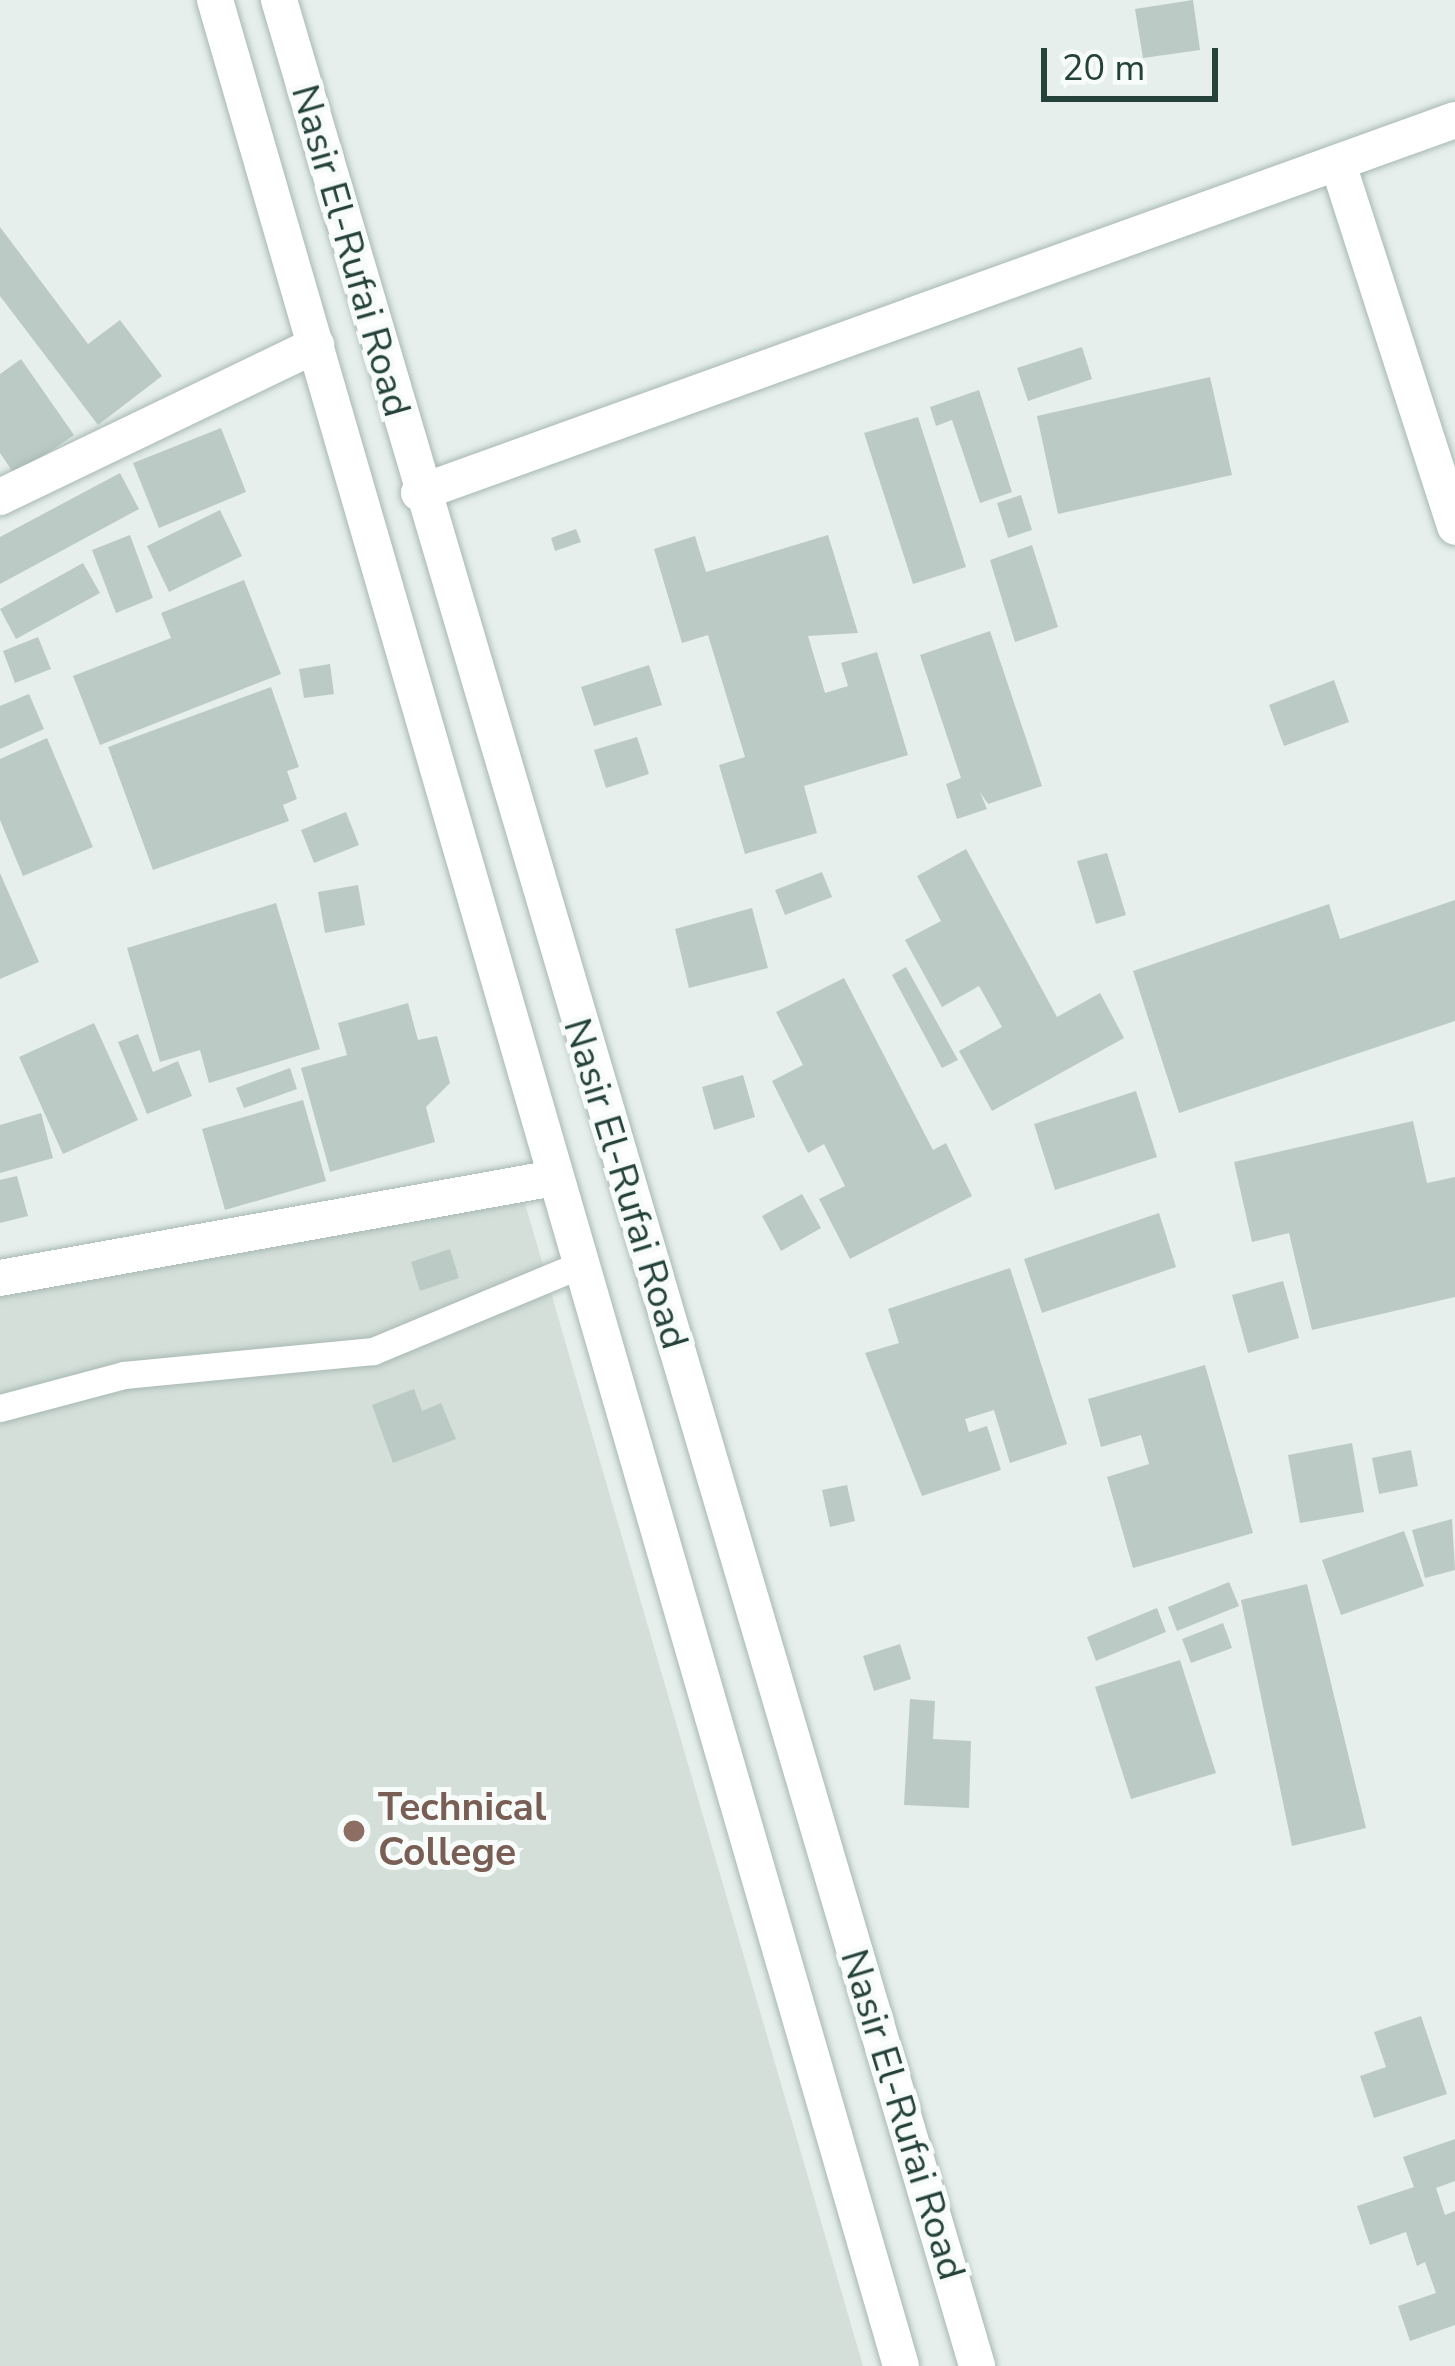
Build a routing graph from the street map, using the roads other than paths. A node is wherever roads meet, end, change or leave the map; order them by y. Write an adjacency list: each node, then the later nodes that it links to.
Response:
1 (215, 0): 5 (main road, Nasir El-Rufai Road)
2 (279, 0): 6 (main road, Nasir El-Rufai Road)
3 (1455, 120): 4 (main road)
4 (1339, 167): 6 (main road); 8 (main road)
5 (316, 345): 7 (main road); 9 (main road, Nasir El-Rufai Road)
6 (419, 493): 14 (main road, Nasir El-Rufai Road)
7 (0, 497)
8 (1455, 527)
9 (554, 1178): 10 (main road, Nasir El-Rufai Road); 11 (main road)
10 (580, 1265): 12 (lane); 13 (main road, Nasir El-Rufai Road)
11 (0, 1278)
12 (0, 1408)
13 (901, 2366)
14 (976, 2366)

